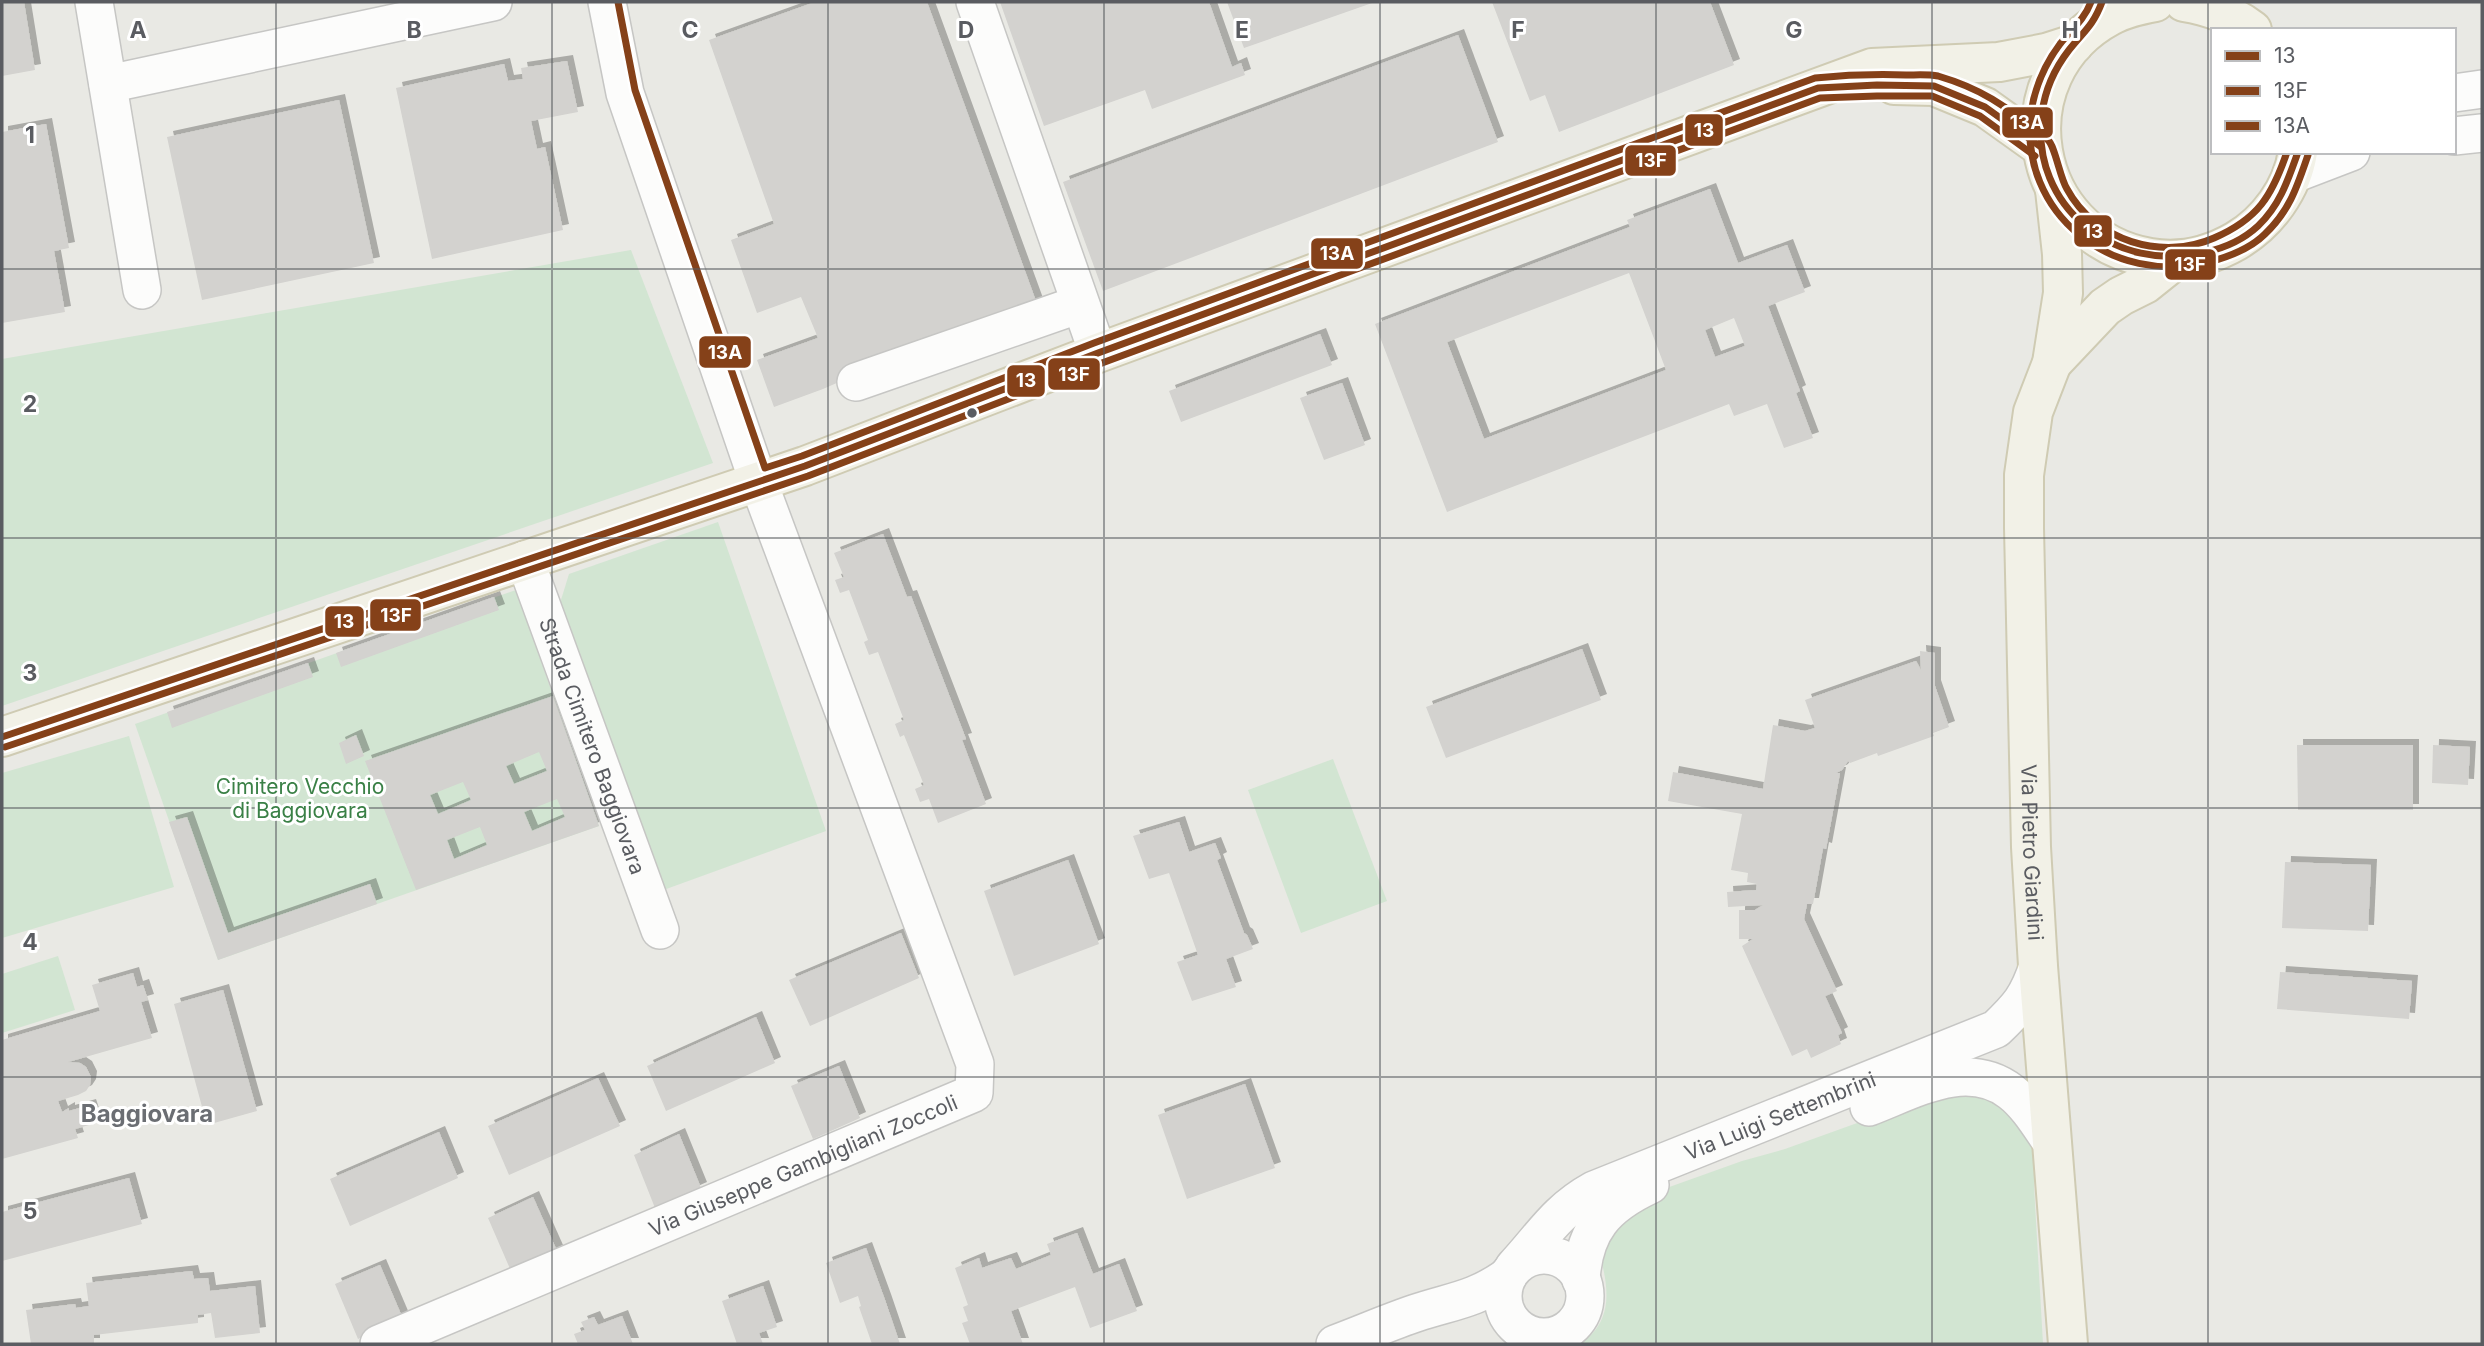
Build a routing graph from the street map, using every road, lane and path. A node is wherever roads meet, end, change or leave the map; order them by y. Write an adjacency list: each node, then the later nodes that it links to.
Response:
1 (94, 2): 9 (street)
2 (493, 2): 9 (street)
3 (607, 2): 25 (street)
4 (975, 2): 21 (street)
5 (2155, 2): 8 (main road, Via Pietro Giardini)
6 (2184, 2): 7 (main road)
7 (2231, 15)
8 (2089, 25): 10 (main road); 15 (main road, Via Pietro Giardini)
9 (108, 84): 20 (street)
10 (1818, 88): 15 (main road); 22 (main road)
11 (2482, 89): 12 (street)
12 (2456, 93)
13 (2482, 133): 14 (street)
14 (2456, 136)
15 (2041, 147): 18 (main road, Via Pietro Giardini)
16 (2342, 154): 17 (street)
17 (2295, 164): 19 (main road, Via Pietro Giardini)
18 (2055, 190): 19 (main road, Via Pietro Giardini); 23 (main road, Via Pietro Giardini)
19 (2175, 260): 23 (main road, Via Pietro Giardini)
20 (142, 290)
21 (1080, 304): 22 (street); 24 (street)
22 (1098, 353): 25 (main road)
23 (2052, 363): 29 (main road, Via Pietro Giardini)
24 (856, 382)
25 (758, 481): 26 (main road); 36 (street, Via Giuseppe Gambigliani Zoccoli)
26 (525, 560): 27 (main road); 28 (street, Strada Cimitero Baggiovara)
27 (2, 737)
28 (660, 930)
29 (2038, 966): 30 (main road, Via Pietro Giardini); 31 (street, Via Luigi Settembrini)
30 (2052, 1143): 32 (street, Via Luigi Settembrini); 35 (main road, Via Pietro Giardini)
31 (1511, 1272): 32 (street); 33 (street, Via Luigi Settembrini); 34 (street)
32 (1581, 1280): 34 (street)
33 (1452, 1304): 34 (street, Via Luigi Settembrini); 37 (street, Via Luigi Settembrini)
34 (1538, 1335)
35 (2066, 1340)
36 (379, 1344)
37 (1335, 1344)

